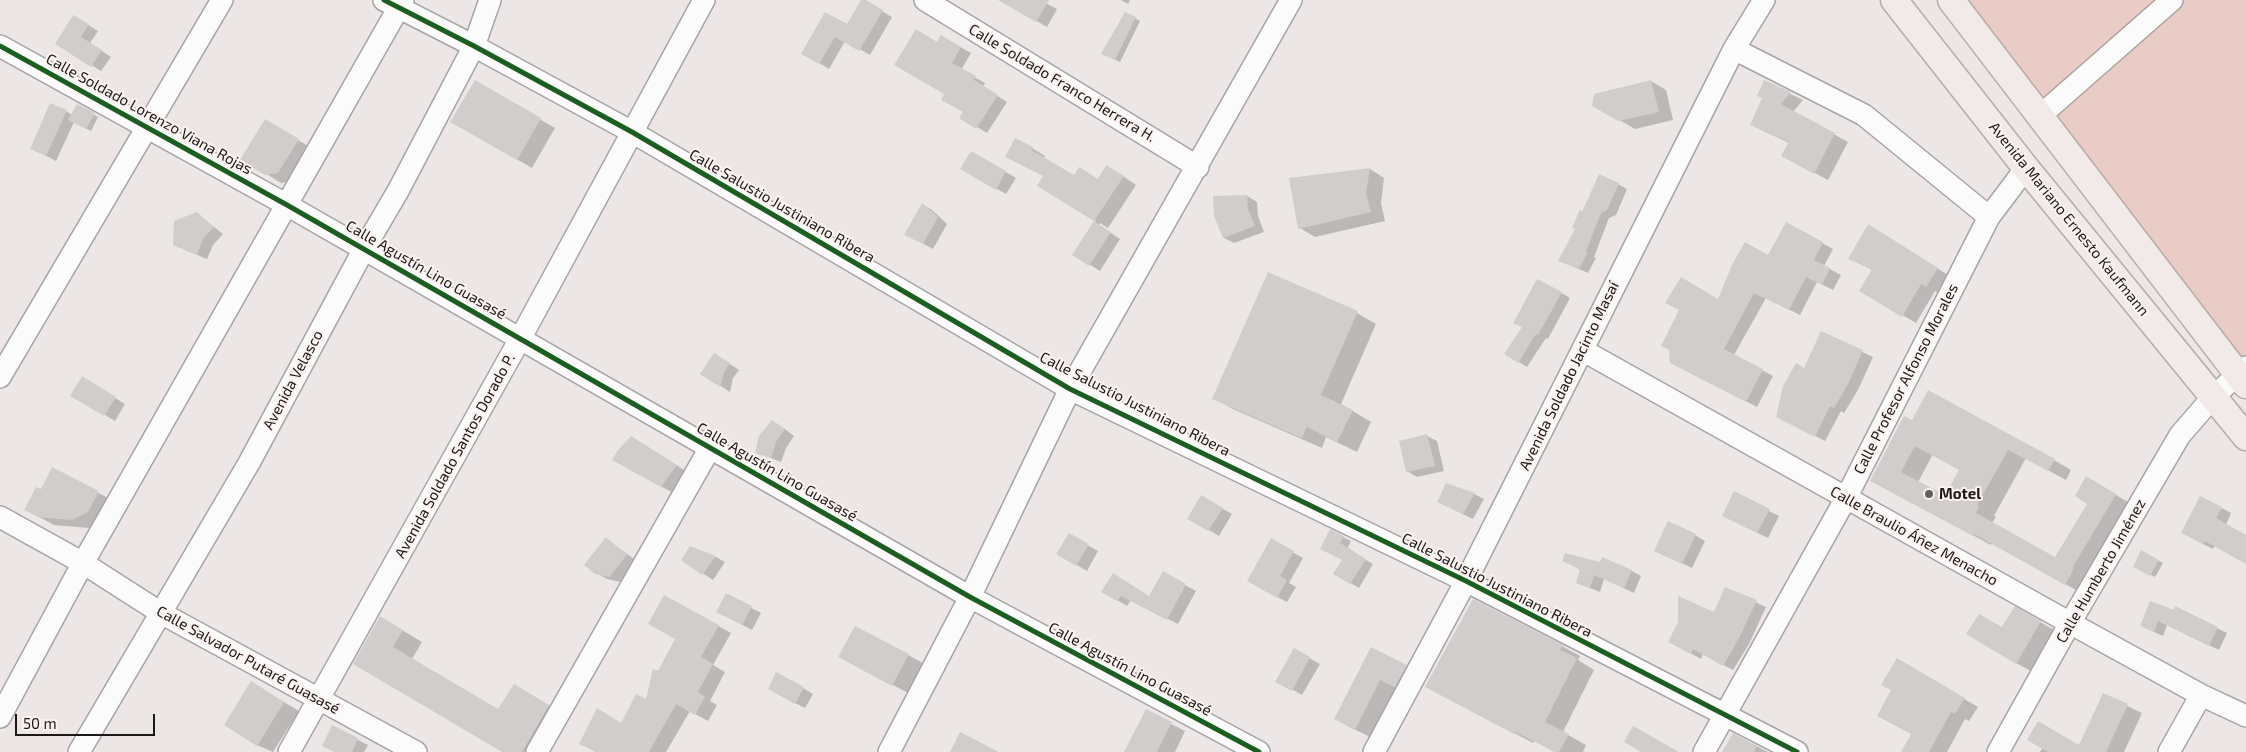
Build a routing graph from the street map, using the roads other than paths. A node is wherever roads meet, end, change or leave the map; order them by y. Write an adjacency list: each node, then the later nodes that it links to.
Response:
1 (222, 0): 15 (street)
2 (490, 0): 12 (street, Avenida Velasco)
3 (704, 0): 16 (street, Avenida Soldado Santos Dorado P.)
4 (925, 0): 17 (street, Calle Soldado Franco Herrera H.)
5 (1292, 0): 17 (street)
6 (1764, 0): 13 (street, Avenida Soldado Jacinto Masaí)
7 (1894, 0): 18 (main road, Avenida Mariano Ernesto Kaufmann)
8 (1951, 0): 14 (main road)
9 (2172, 0): 14 (street)
10 (395, 2): 12 (street, Calle Salustio Justiniano Ribera); 19 (street)
11 (0, 46): 15 (street, Calle Soldado Lorenzo Viana Rojas)
12 (474, 46): 16 (street, Calle Salustio Justiniano Ribera); 21 (street, Avenida Velasco)
13 (1734, 49): 20 (street); 23 (street, Avenida Soldado Jacinto Masaí)
14 (2041, 115): 24 (main road)
15 (147, 127): 19 (street, Calle Soldado Lorenzo Viana Rojas); 25 (street)
16 (632, 132): 22 (street, Avenida Soldado Santos Dorado P.); 26 (street, Calle Salustio Justiniano Ribera)
17 (1198, 167): 26 (street)
18 (2026, 168): 20 (street, Calle Profesor Alfonso Morales); 27 (main road, Avenida Mariano Ernesto Kaufmann)
19 (287, 204): 21 (street, Calle Agustín Lino Guasasé); 32 (street)
20 (1989, 217): 30 (street, Calle Profesor Alfonso Morales)
21 (364, 248): 22 (street, Calle Agustín Lino Guasasé); 35 (street, Avenida Velasco)
22 (520, 339): 29 (street, Calle Agustín Lino Guasasé); 38 (street, Avenida Soldado Santos Dorado P.)
23 (1584, 351): 30 (street, Calle Braulio Áñez Menacho); 33 (street, Avenida Soldado Jacinto Masaí)
24 (2244, 376): 27 (street, Calle Humberto Jiménez)
25 (0, 377)
26 (1070, 388): 33 (street, Calle Salustio Justiniano Ribera); 34 (street)
27 (2213, 398): 28 (main road, Avenida Mariano Ernesto Kaufmann); 36 (street, Calle Humberto Jiménez)
28 (2246, 437)
29 (710, 448): 34 (street, Calle Agustín Lino Guasasé); 45 (street)
30 (1846, 498): 36 (street, Calle Braulio Áñez Menacho); 39 (street, Calle Profesor Alfonso Morales)
31 (0, 517): 32 (street, Calle Salvador Putaré Guasasé)
32 (83, 563): 35 (street, Calle Salvador Putaré Guasasé); 41 (street)
33 (1466, 581): 39 (street, Calle Salustio Justiniano Ribera); 48 (street, Avenida Soldado Jacinto Masaí)
34 (970, 597): 46 (street); 47 (street, Calle Agustín Lino Guasasé)
35 (161, 613): 38 (street, Calle Salvador Putaré Guasasé); 42 (street, Avenida Velasco)
36 (2070, 623): 37 (street, Calle Braulio Áñez Menacho); 51 (street, Calle Humberto Jiménez)
37 (2202, 695): 40 (street, Calle Braulio Áñez Menacho); 52 (street)
38 (318, 699): 43 (street, Avenida Soldado Santos Dorado P.); 44 (street, Calle Salvador Putaré Guasasé)
39 (1724, 716): 49 (street, Calle Profesor Alfonso Morales); 50 (street, Calle Salustio Justiniano Ribera)
40 (2246, 716)
41 (0, 717)
42 (79, 752)
43 (289, 752)
44 (416, 752)
45 (537, 752)
46 (889, 752)
47 (1259, 752)
48 (1374, 752)
49 (1704, 752)
50 (1797, 752)
51 (1998, 752)
52 (2169, 752)

